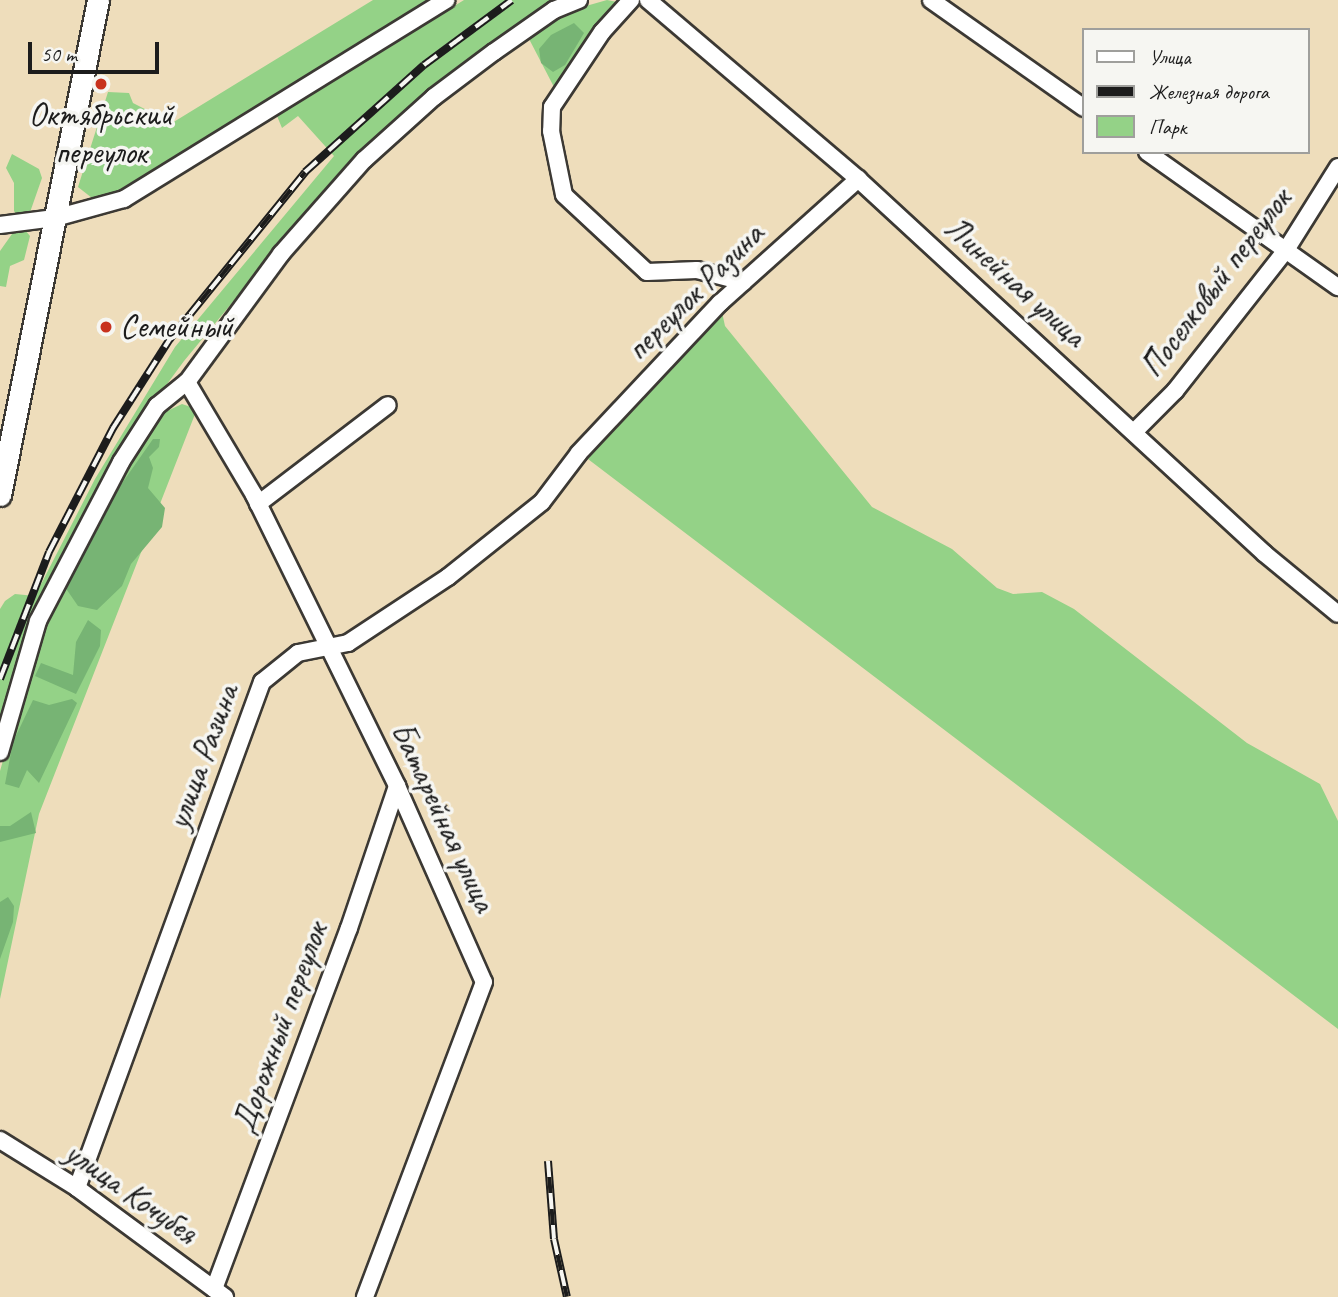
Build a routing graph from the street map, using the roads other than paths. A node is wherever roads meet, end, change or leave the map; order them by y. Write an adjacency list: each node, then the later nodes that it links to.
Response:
1 (98, 0): 11 (main road)
2 (446, 0): 11 (street)
3 (579, 0): 16 (street)
4 (631, 0): 14 (street)
5 (648, 0): 10 (street, Линейная улица)
6 (932, 0): 7 (street)
7 (1082, 107)
8 (1150, 154): 13 (street)
9 (1338, 167): 13 (street, Поселковый переулок)
10 (858, 180): 14 (street, переулок Разина); 18 (street, Линейная улица)
11 (55, 218): 12 (street); 20 (main road)
12 (0, 225)
13 (1286, 250): 15 (street); 18 (street, Поселковый переулок)
14 (743, 282): 19 (street, переулок Разина)
15 (1338, 288)
16 (187, 382): 21 (street, Батарейная улица); 24 (street)
17 (388, 405): 21 (street)
18 (1135, 431): 22 (street, Линейная улица)
19 (579, 453): 23 (street, улица Разина)
20 (0, 495)
21 (258, 504): 23 (street, Батарейная улица)
22 (1338, 614)
23 (326, 647): 25 (street, Батарейная улица); 27 (street, улица Разина)
24 (0, 752)
25 (397, 786): 28 (street, Дорожный переулок); 29 (street, Батарейная улица)
26 (0, 1140): 27 (street, улица Кочубея)
27 (77, 1188): 28 (street, улица Кочубея)
28 (220, 1293)
29 (365, 1297)

